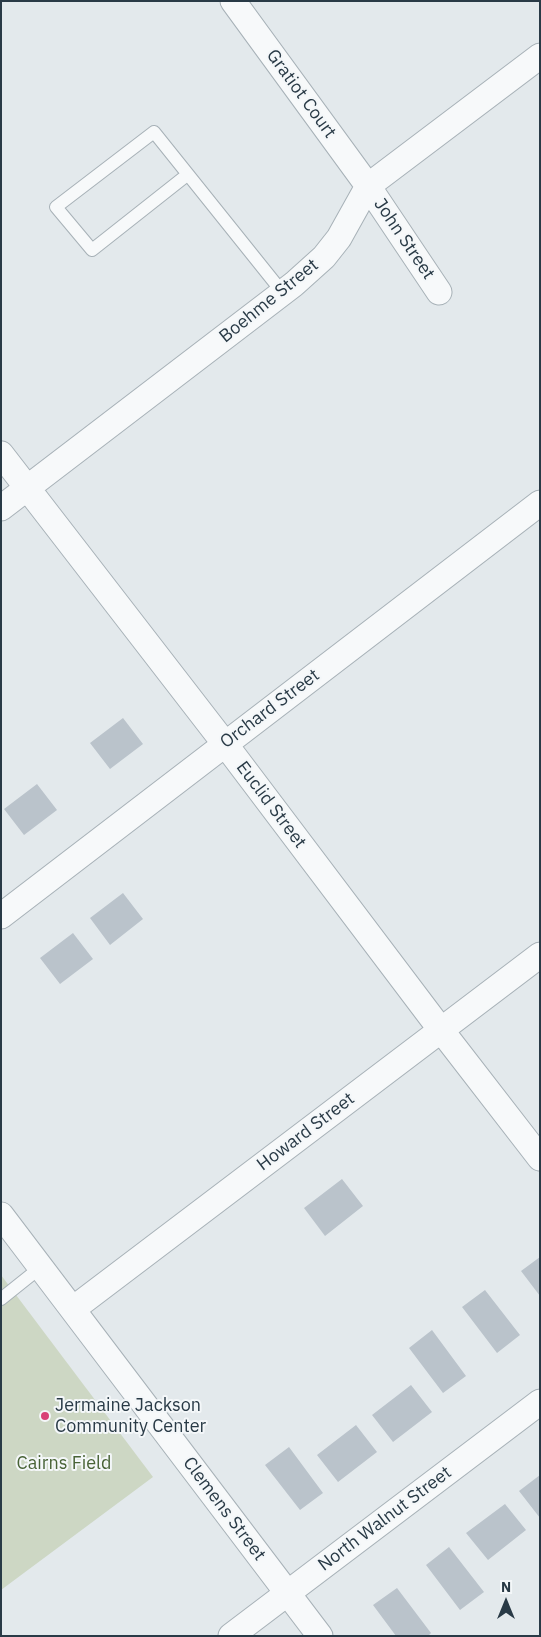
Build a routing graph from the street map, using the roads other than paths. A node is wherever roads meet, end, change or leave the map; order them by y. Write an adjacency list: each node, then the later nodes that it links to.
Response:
1 (233, 1): 4 (street, Gratiot Court)
2 (540, 56): 4 (street, Boehme Street)
3 (187, 175): 3 (lane); 6 (lane)
4 (368, 186): 5 (street, John Street); 6 (street, Boehme Street)
5 (439, 292)
6 (283, 293): 8 (street, Boehme Street)
7 (1, 454): 8 (street, Euclid Street)
8 (27, 488): 10 (street, Boehme Street); 11 (street, Euclid Street)
9 (540, 504): 11 (street, Orchard Street)
10 (1, 508)
11 (225, 744): 12 (street, Orchard Street); 14 (street, Euclid Street)
12 (1, 916)
13 (540, 955): 14 (street, Howard Street)
14 (441, 1030): 15 (street, Euclid Street); 19 (street, Howard Street)
15 (540, 1158)
16 (1, 1215): 17 (street, Clemens Street)
17 (41, 1267): 18 (lane); 19 (street, Clemens Street)
18 (1, 1299)
19 (73, 1309): 21 (street, Clemens Street)
20 (540, 1402): 21 (street, North Walnut Street)
21 (287, 1592): 22 (street, North Walnut Street); 23 (street, Clemens Street)
22 (231, 1636)
23 (320, 1636)

